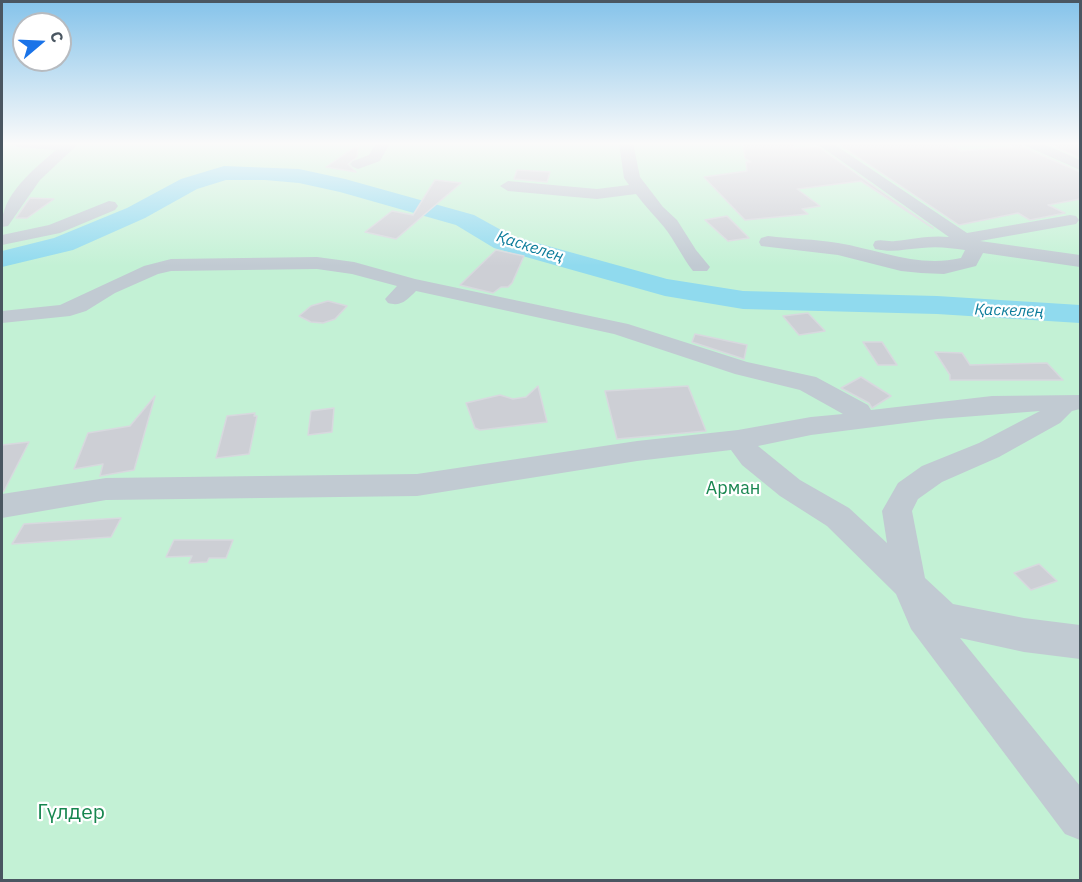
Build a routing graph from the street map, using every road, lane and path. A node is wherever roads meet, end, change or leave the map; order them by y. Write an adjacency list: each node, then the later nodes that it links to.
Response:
1 (29, 184): 8 (street)
2 (636, 184): 5 (street)
3 (885, 184): 11 (street)
4 (508, 186): 5 (street)
5 (640, 189): 14 (street)
6 (109, 206): 9 (street)
7 (1070, 220): 11 (street)
8 (2, 222)
9 (2, 240)
10 (768, 242): 11 (street)
11 (970, 243): 12 (street); 13 (street)
12 (882, 245)
13 (1080, 261)
14 (700, 267)
15 (2, 317): 17 (street)
16 (1073, 402): 17 (street); 20 (street)
17 (855, 422): 18 (street)
18 (738, 440): 19 (street); 20 (street)
19 (2, 506)
20 (910, 587): 21 (street); 22 (street)
21 (1080, 642)
22 (1080, 819)

